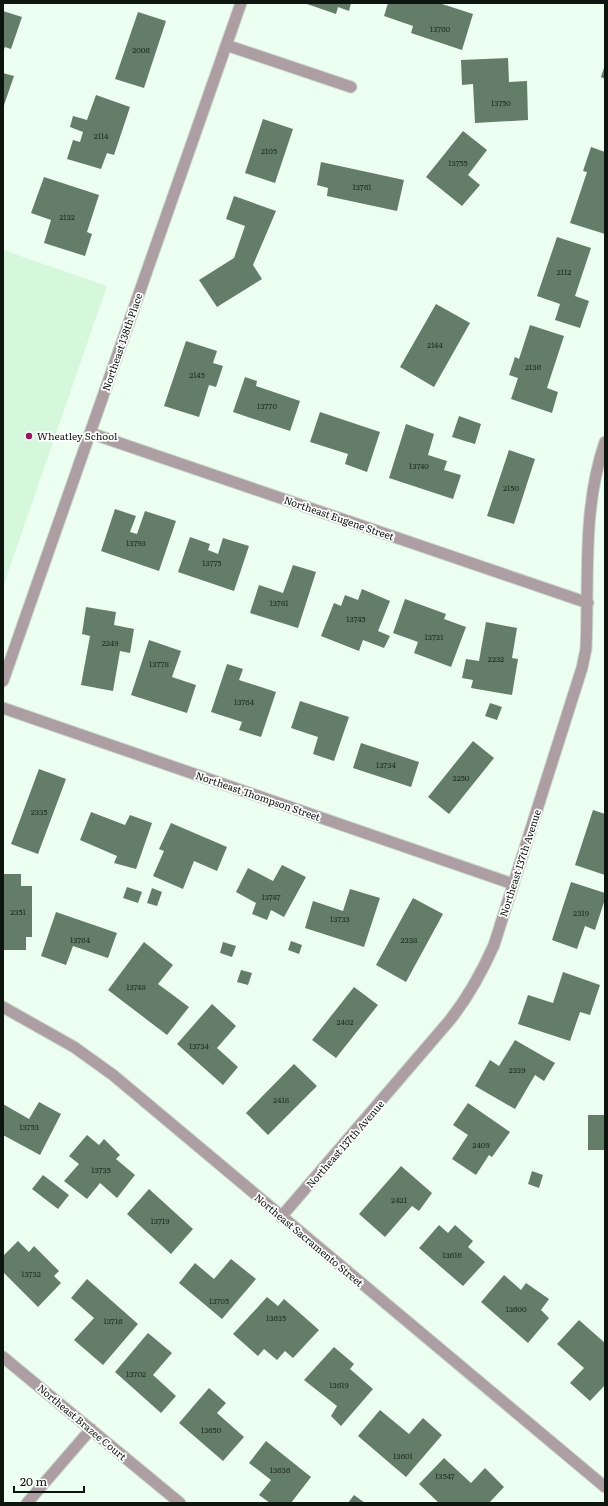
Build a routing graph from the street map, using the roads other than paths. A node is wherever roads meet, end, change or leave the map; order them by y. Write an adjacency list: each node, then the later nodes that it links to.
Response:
1 (241, 3): 2 (street, Northeast 138th Place)
2 (226, 45): 3 (street); 4 (street, Northeast 138th Place)
3 (351, 87)
4 (90, 433): 6 (street, Northeast Eugene Street); 7 (street, Northeast 138th Place)
5 (605, 442): 6 (street, Northeast 137th Avenue)
6 (588, 603): 9 (street, Northeast 137th Avenue)
7 (3, 681)
8 (3, 708): 9 (street, Northeast Thompson Street)
9 (513, 884): 11 (street, Northeast 137th Avenue)
10 (3, 1007): 11 (street, Northeast Sacramento Street)
11 (282, 1217): 14 (street, Northeast Sacramento Street)
12 (3, 1357): 13 (street, Northeast Brazee Court)
13 (91, 1429): 15 (street); 16 (street, Northeast Brazee Court)
14 (605, 1487)
15 (26, 1503)
16 (180, 1503)

